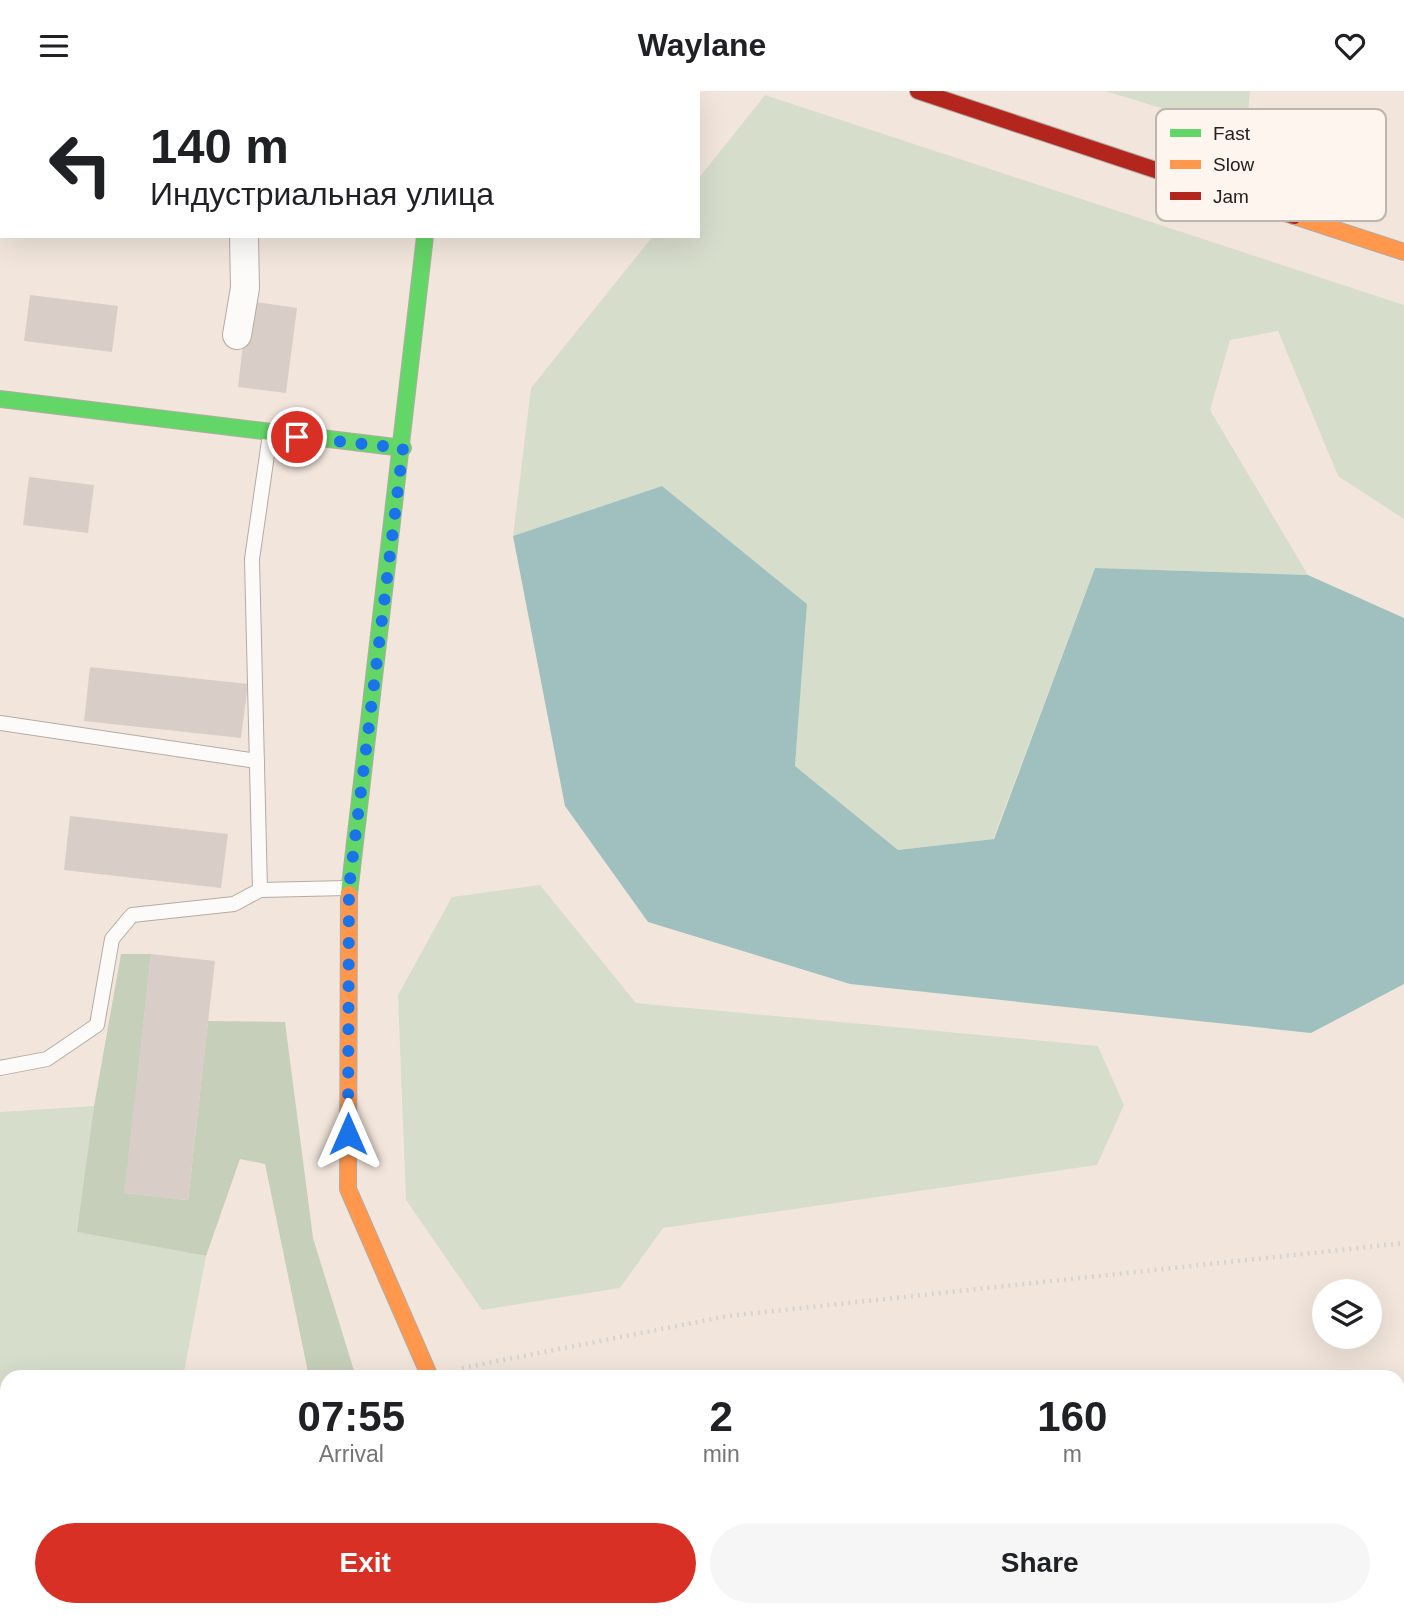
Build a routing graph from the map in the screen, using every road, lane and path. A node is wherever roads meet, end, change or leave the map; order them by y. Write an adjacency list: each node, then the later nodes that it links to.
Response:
1 (918, 91): 2 (street)
2 (1156, 170)
3 (1310, 221): 6 (street)
4 (244, 238): 7 (street)
5 (425, 238): 10 (street)
6 (1404, 252)
7 (236, 335)
8 (0, 399): 9 (street)
9 (270, 434): 10 (street); 12 (lane)
10 (403, 448): 13 (street)
11 (0, 723): 12 (lane)
12 (257, 761): 14 (lane)
13 (349, 888): 14 (lane); 17 (street)
14 (260, 890): 15 (lane)
15 (0, 1068)
16 (1404, 1243): 18 (path)
17 (427, 1370)
18 (460, 1370)

